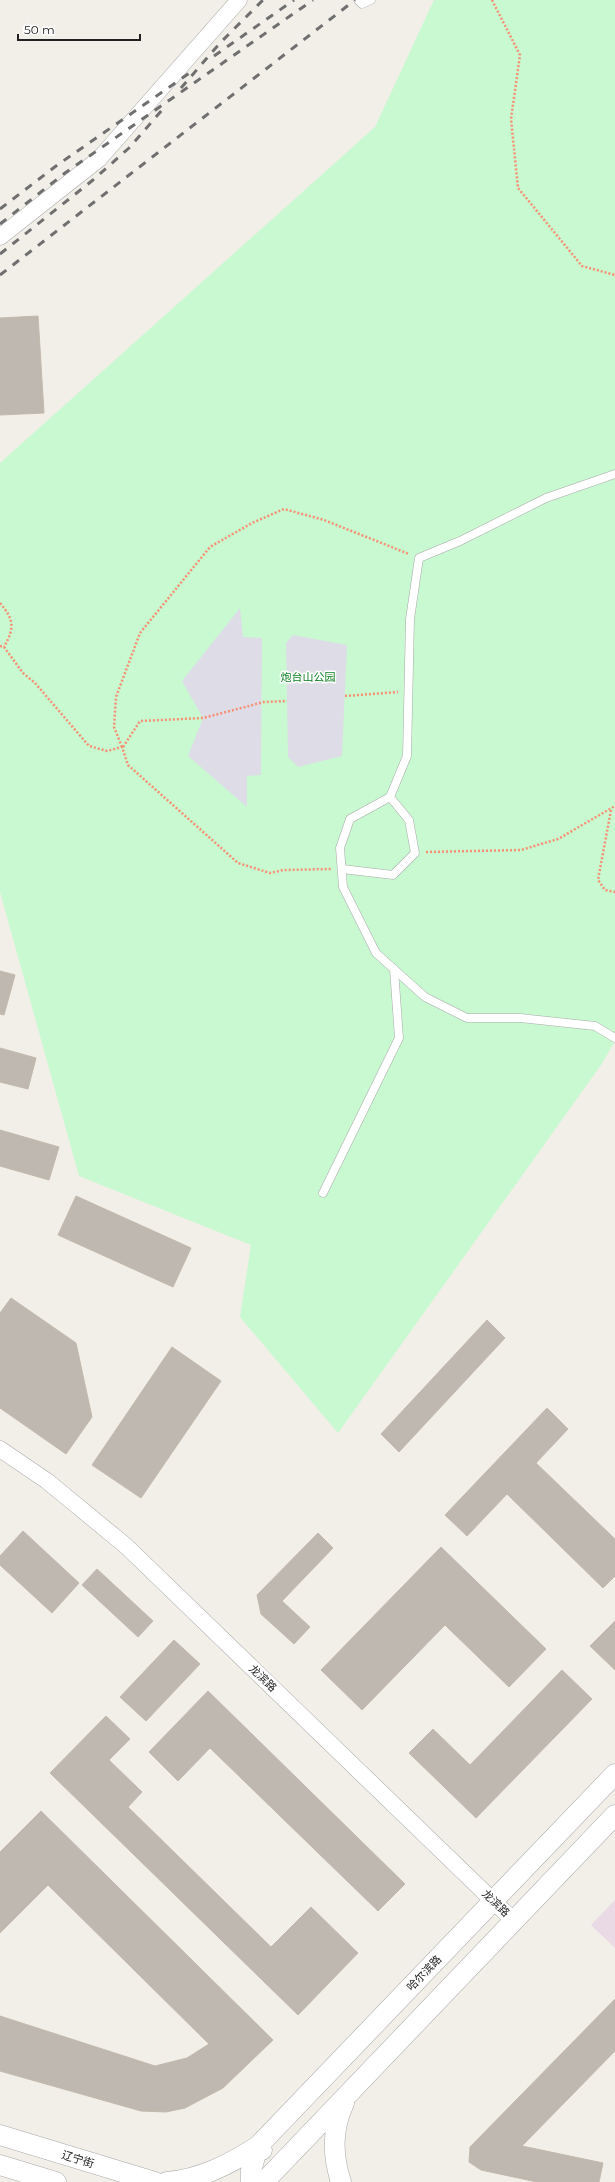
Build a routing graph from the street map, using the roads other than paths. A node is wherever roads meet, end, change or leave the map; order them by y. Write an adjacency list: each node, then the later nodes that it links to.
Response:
1 (238, 0): 4 (street)
2 (358, 0): 3 (lane)
3 (371, 0)
4 (0, 237)
5 (615, 474): 6 (lane)
6 (390, 797): 7 (lane); 7 (lane)
7 (342, 869): 8 (lane)
8 (394, 969): 9 (lane); 10 (lane)
9 (615, 1038)
10 (322, 1193)
11 (0, 1449): 14 (street, 龙滨路)
12 (615, 1774): 14 (street, 哈尔滨路)
13 (615, 1815): 15 (street)
14 (493, 1901): 15 (street, 龙滨路); 18 (street, 哈尔滨路)
15 (514, 1921): 16 (street)
16 (348, 2095): 20 (street); 26 (street)
17 (0, 2135): 22 (street, 辽宁街)
18 (258, 2146): 20 (street); 23 (street); 24 (street, 哈尔滨路)
19 (0, 2165): 21 (street)
20 (279, 2167): 25 (street)
21 (56, 2182)
22 (155, 2182)
23 (168, 2182)
24 (251, 2182)
25 (264, 2182)
26 (341, 2182)

